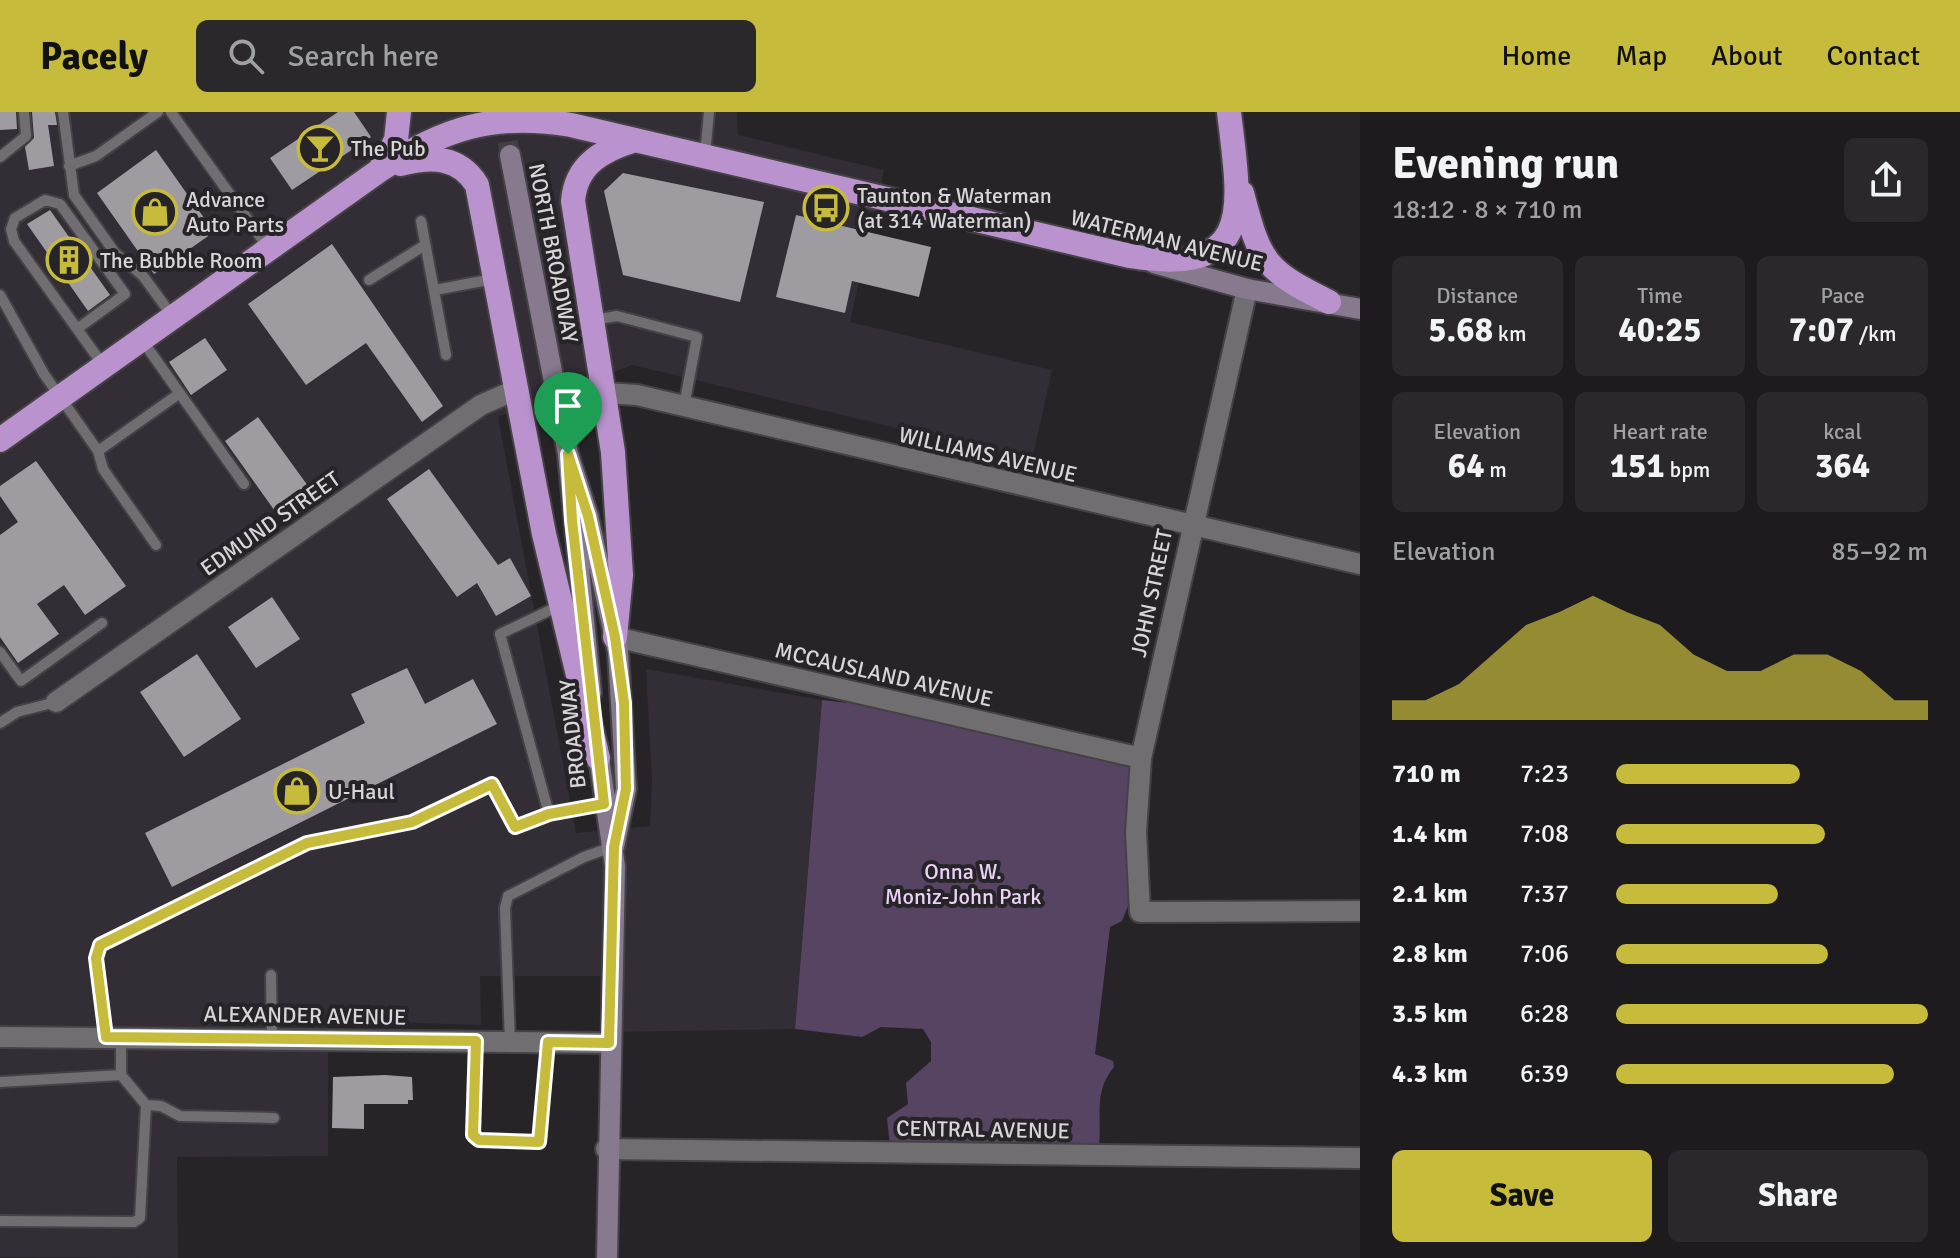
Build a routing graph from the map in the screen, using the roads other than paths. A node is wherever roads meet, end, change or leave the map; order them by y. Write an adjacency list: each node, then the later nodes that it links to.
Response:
1 (24, 112): 11 (lane)
2 (63, 112): 13 (lane)
3 (158, 112): 13 (lane)
4 (171, 112): 18 (lane)
5 (399, 112): 14 (highway)
6 (709, 112): 12 (lane)
7 (1229, 112): 15 (highway)
8 (578, 120): 9 (highway, WATERMAN AVENUE); 14 (highway, WATERMAN AVENUE)
9 (635, 140): 12 (highway, WATERMAN AVENUE); 28 (highway)
10 (510, 155): 40 (main road, NORTH BROADWAY)
11 (0, 157)
12 (705, 157): 19 (highway, WATERMAN AVENUE)
13 (69, 166): 27 (lane)
14 (380, 170): 18 (highway, WATERMAN AVENUE); 20 (highway)
15 (1236, 171): 19 (highway); 25 (highway)
16 (421, 221): 17 (lane)
17 (425, 245): 21 (lane); 23 (lane)
18 (269, 249): 27 (highway, WATERMAN AVENUE)
19 (1130, 256): 22 (main road, WATERMAN AVENUE)
20 (495, 278): 23 (lane); 33 (highway)
21 (369, 280)
22 (1247, 289): 25 (main road, WATERMAN AVENUE); 42 (street, JOHN STREET)
23 (435, 290): 31 (lane)
24 (0, 295): 36 (lane)
25 (1329, 302): 26 (main road, WATERMAN AVENUE)
26 (1360, 309)
27 (173, 317): 30 (highway, WATERMAN AVENUE)
28 (593, 320): 35 (highway); 37 (lane)
29 (77, 329): 29 (lane); 32 (lane)
30 (142, 340): 32 (highway, WATERMAN AVENUE); 34 (lane)
31 (446, 355)
32 (104, 366): 36 (highway, WATERMAN AVENUE)
33 (515, 390): 45 (highway); 49 (street, EDMUND STREET)
34 (180, 393): 39 (lane); 41 (lane)
35 (606, 393): 37 (street, WILLIAMS AVENUE); 47 (highway)
36 (60, 397): 38 (highway, WATERMAN AVENUE); 39 (lane)
37 (684, 406): 42 (street, WILLIAMS AVENUE)
38 (0, 440)
39 (98, 451): 43 (lane)
40 (568, 454): 47 (main road); 51 (main road, BROADWAY)
41 (244, 484)
42 (1193, 524): 44 (street, WILLIAMS AVENUE); 52 (street, JOHN STREET)
43 (156, 545)
44 (1360, 564)
45 (561, 605): 51 (highway); 54 (lane)
46 (102, 623): 48 (lane)
47 (615, 637): 52 (street, MCCAUSLAND AVENUE); 55 (main road)
48 (0, 652)
49 (56, 702): 50 (lane)
50 (0, 723)
51 (598, 758): 53 (main road, BROADWAY)
52 (1141, 758): 56 (street, JOHN STREET)
53 (604, 804): 54 (lane); 55 (main road, BROADWAY)
54 (549, 814): 59 (lane)
55 (614, 847): 62 (lane); 64 (main road)
56 (1360, 911)
57 (271, 975): 60 (lane)
58 (0, 1037): 59 (street, ALEXANDER AVENUE)
59 (113, 1037): 60 (street, ALEXANDER AVENUE); 65 (lane)
60 (272, 1039): 61 (street, ALEXANDER AVENUE)
61 (476, 1041): 62 (street, ALEXANDER AVENUE); 63 (lane)
62 (510, 1042): 63 (street, ALEXANDER AVENUE)
63 (548, 1042): 64 (street, ALEXANDER AVENUE)
64 (609, 1043): 69 (main road)
65 (121, 1075): 66 (lane); 67 (lane)
66 (0, 1082)
67 (146, 1105): 68 (lane); 71 (lane)
68 (274, 1118)
69 (606, 1149): 70 (street, CENTRAL AVENUE); 72 (main road)
70 (1360, 1158)
71 (0, 1221)
72 (607, 1258)

